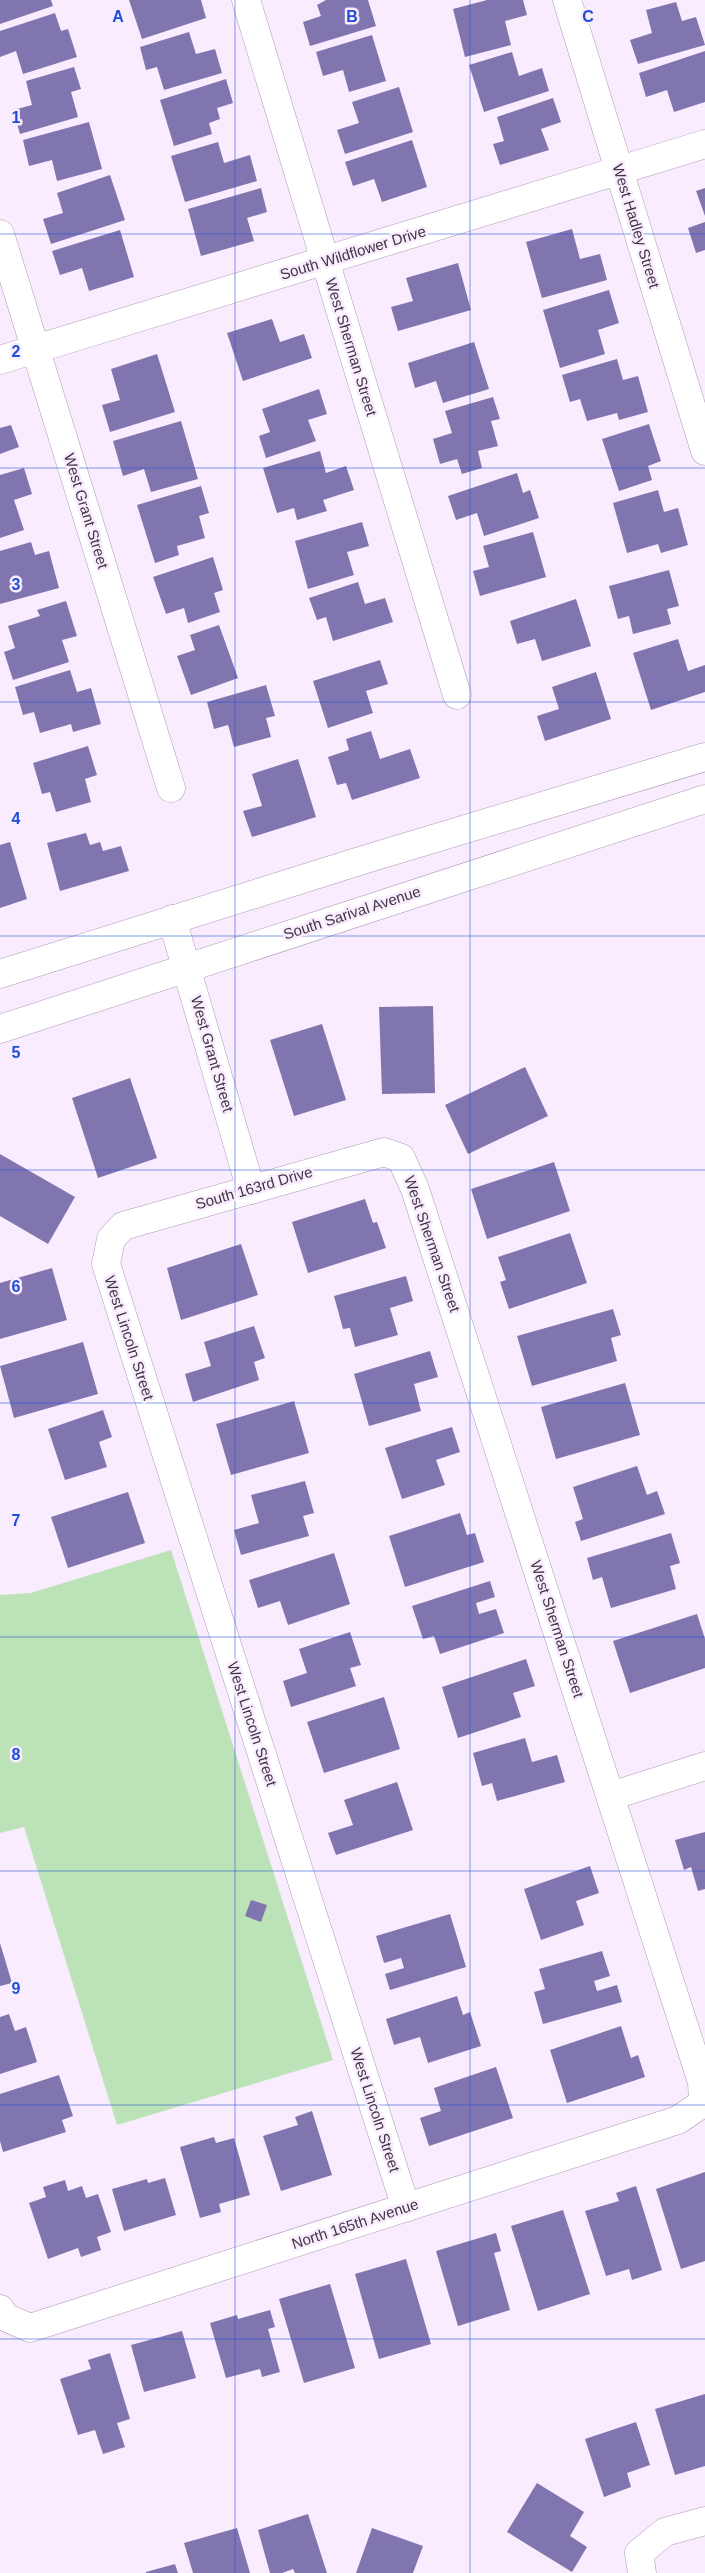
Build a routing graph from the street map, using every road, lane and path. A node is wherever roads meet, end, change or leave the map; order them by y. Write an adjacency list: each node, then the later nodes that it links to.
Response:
1 (246, 0): 6 (street, West Sherman Street)
2 (567, 0): 4 (street, West Hadley Street)
3 (705, 144): 4 (street, South Wildflower Drive)
4 (619, 171): 6 (street, South Wildflower Drive); 9 (street, West Hadley Street)
5 (0, 234): 7 (street, West Grant Street)
6 (325, 261): 7 (street, South Wildflower Drive); 10 (street, West Sherman Street)
7 (36, 349): 8 (street, South Wildflower Drive); 12 (street, West Grant Street)
8 (0, 360)
9 (705, 451)
10 (457, 694)
11 (705, 757): 14 (street)
12 (171, 788)
13 (705, 799): 15 (street, South Sarival Avenue)
14 (172, 919): 15 (street, West Grant Street); 16 (street)
15 (186, 967): 17 (street, South Sarival Avenue); 19 (street, West Grant Street)
16 (0, 974)
17 (0, 1029)
18 (401, 1158): 19 (street, South 163rd Drive); 22 (street, West Sherman Street)
19 (251, 1190): 20 (street, South 163rd Drive)
20 (111, 1239): 24 (street, West Lincoln Street)
21 (705, 1766): 22 (street)
22 (611, 1796): 23 (street, West Sherman Street)
23 (702, 2103): 24 (street, North 165th Avenue)
24 (406, 2208): 25 (street, North 165th Avenue)
25 (3, 2313)
26 (705, 2521): 27 (street)
27 (641, 2563)

